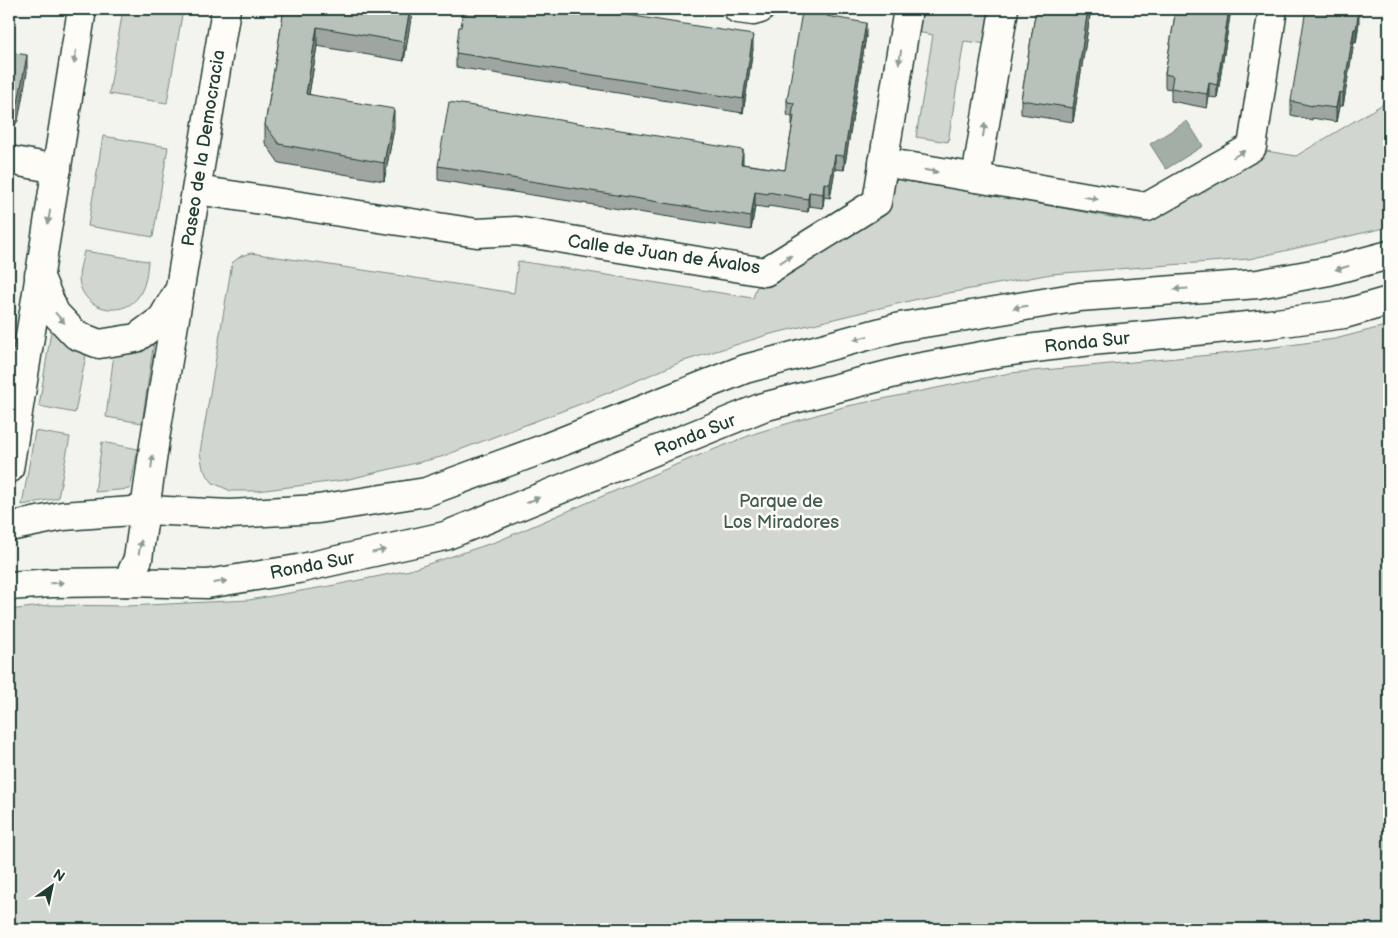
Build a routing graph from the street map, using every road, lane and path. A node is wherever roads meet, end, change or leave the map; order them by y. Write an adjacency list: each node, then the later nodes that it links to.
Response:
1 (82, 9): 10 (street, one-way to 10)
2 (226, 9): 12 (street, Paseo de la Democracia)
3 (738, 9): 4 (street)
4 (760, 9)
5 (907, 9): 9 (street, Calle de Juan de Ávalos, one-way to 9)
6 (1004, 9): 11 (street, one-way to 6)
7 (1273, 9): 11 (street, one-way to 7)
8 (9, 160): 10 (street)
9 (883, 162): 11 (street, one-way to 11); 12 (street, Calle de Juan de Ávalos, one-way to 9)
10 (57, 169): 14 (street, one-way to 14)
11 (976, 178)
12 (197, 190): 15 (street, Paseo de la Democracia)
13 (1389, 255): 18 (street, one-way to 18)
14 (39, 275): 15 (street, Paseo de la Democracia, one-way to 15); 17 (street)
15 (180, 287): 18 (street, Paseo de la Democracia, one-way to 15)
16 (1389, 301): 20 (street, Ronda Sur, one-way to 16)
17 (9, 469)
18 (146, 510): 19 (street); 20 (street, Paseo de la Democracia, one-way to 18)
19 (9, 527)
20 (127, 582): 21 (street, Ronda Sur, one-way to 20)
21 (9, 586)

